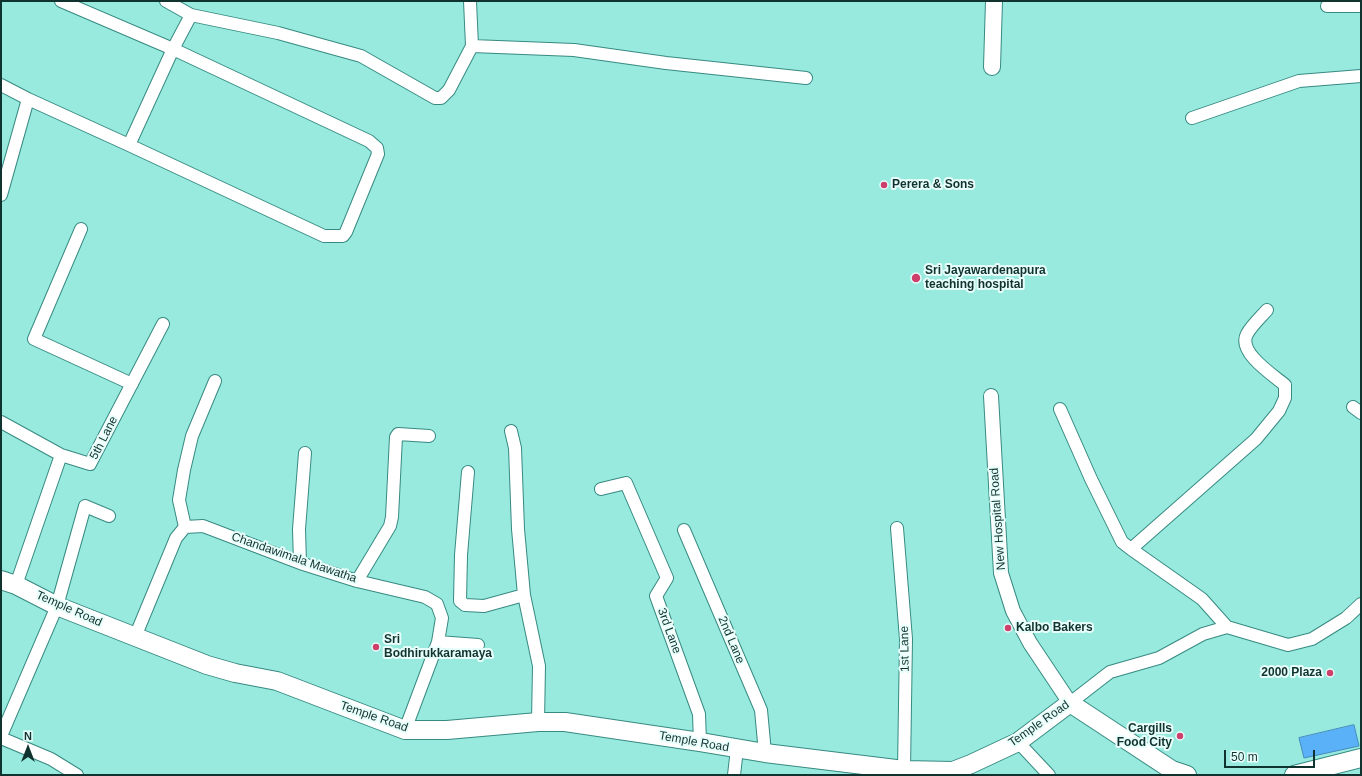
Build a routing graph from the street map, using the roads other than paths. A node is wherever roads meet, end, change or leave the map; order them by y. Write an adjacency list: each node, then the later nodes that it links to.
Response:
1 (61, 1): 9 (street)
2 (166, 1): 7 (street)
3 (470, 1): 8 (street)
4 (994, 1): 10 (main road)
5 (1327, 6): 6 (street)
6 (1361, 6)
7 (191, 15): 8 (street); 9 (street)
8 (472, 46): 12 (street)
9 (173, 49): 16 (street); 16 (street)
10 (992, 67)
11 (1361, 76): 15 (street)
12 (806, 78)
13 (1, 85): 14 (street)
14 (28, 99): 16 (street); 17 (street)
15 (1192, 118)
16 (129, 144)
17 (1, 195)
18 (81, 229): 22 (street)
19 (1267, 310): 36 (street)
20 (162, 324): 22 (street, 5th Lane)
21 (215, 381): 33 (street)
22 (132, 384): 29 (street, 5th Lane)
23 (990, 396): 47 (street, New Hospital Road)
24 (1060, 409): 36 (street)
25 (1, 422): 29 (street, 5th Lane)
26 (511, 431): 40 (street)
27 (429, 436): 38 (street)
28 (305, 453): 37 (street)
29 (61, 455): 39 (street)
30 (468, 472): 40 (street)
31 (601, 489): 51 (street, 3rd Lane)
32 (109, 516): 42 (street)
33 (185, 527): 37 (street, Chandawimala Mawatha); 44 (street)
34 (896, 528): 56 (street, 1st Lane)
35 (684, 530): 54 (street, 2nd Lane)
36 (1131, 549): 43 (street)
37 (300, 563): 38 (street, Chandawimala Mawatha)
38 (357, 581): 45 (street, Chandawimala Mawatha)
39 (9, 582): 42 (main road, Temple Road)
40 (524, 595): 48 (street)
41 (1361, 604): 43 (street)
42 (57, 606): 44 (main road, Temple Road); 50 (street)
43 (1227, 627): 47 (street, Temple Road)
44 (135, 637): 49 (main road, Temple Road)
45 (438, 642): 46 (street); 49 (street, Chandawimala Mawatha)
46 (478, 645)
47 (1070, 703): 52 (main road, Temple Road); 61 (main road, New Hospital Road)
48 (538, 722): 49 (main road, Temple Road); 51 (main road, Temple Road)
49 (405, 730)
50 (1, 737): 58 (street)
51 (700, 742): 53 (main road, Temple Road)
52 (1018, 742): 57 (main road, Temple Road); 60 (street)
53 (738, 749): 54 (main road, Temple Road); 59 (street)
54 (765, 753): 56 (main road, Temple Road)
55 (1361, 758): 62 (main road)
56 (904, 770): 57 (main road, Temple Road)
57 (971, 770)
58 (78, 775)
59 (734, 775)
60 (1049, 775)
61 (1187, 775)
62 (1294, 775)

